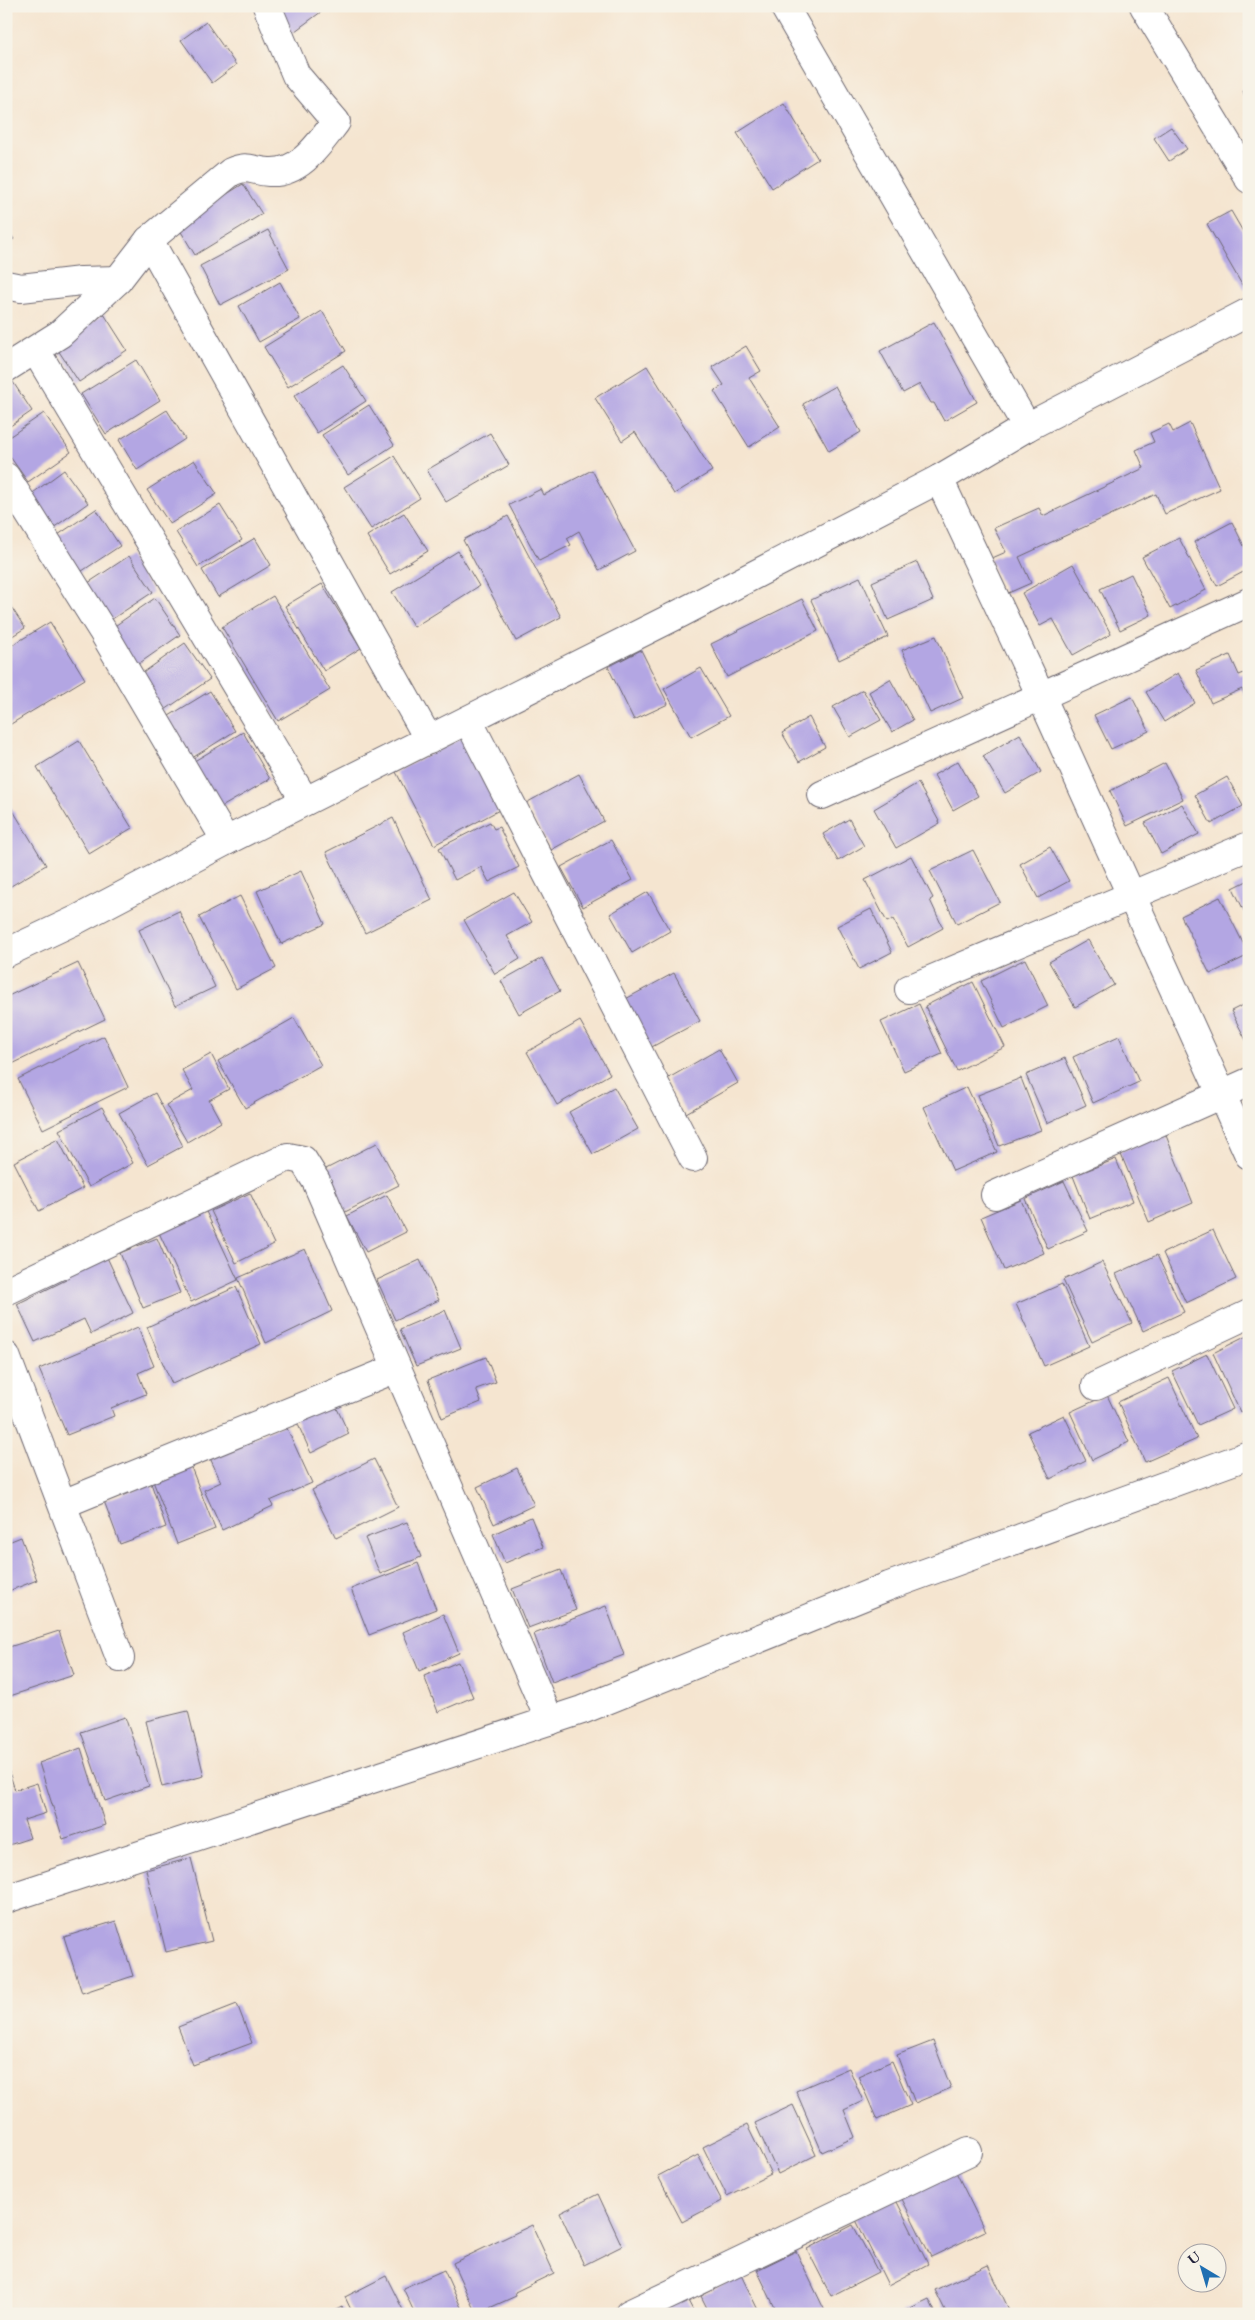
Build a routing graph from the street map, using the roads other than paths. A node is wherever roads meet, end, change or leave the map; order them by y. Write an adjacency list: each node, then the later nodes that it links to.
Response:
1 (267, 6): 5 (street)
2 (784, 6): 11 (street)
3 (1144, 6): 4 (street)
4 (1249, 179)
5 (150, 240): 6 (street); 17 (street)
6 (118, 280): 7 (street); 9 (street)
7 (6, 285)
8 (1249, 312): 11 (street)
9 (36, 351): 10 (street); 19 (street)
10 (6, 368)
11 (1028, 427): 13 (street)
12 (6, 477): 20 (street)
13 (938, 479): 15 (street); 16 (street)
14 (1249, 602): 15 (street)
15 (1042, 696): 18 (street); 22 (street)
16 (468, 720): 17 (street); 28 (street)
17 (429, 740): 19 (street)
18 (822, 795)
19 (305, 801): 20 (street)
20 (226, 841): 23 (street)
21 (1249, 846): 22 (street)
22 (1132, 896): 24 (street); 26 (street)
23 (6, 953)
24 (909, 989)
25 (1249, 1082): 26 (street)
26 (1221, 1094): 27 (street); 29 (street)
27 (1249, 1155)
28 (693, 1158)
29 (995, 1195)
30 (6, 1291): 33 (street)
31 (1249, 1314): 34 (street)
32 (6, 1356): 36 (street)
33 (397, 1368): 36 (street); 38 (street)
34 (1096, 1386)
35 (1249, 1455): 38 (street)
36 (62, 1504): 37 (street)
37 (120, 1658)
38 (550, 1721): 39 (street)
39 (6, 1899)
40 (968, 2152): 41 (street)
41 (629, 2314)

